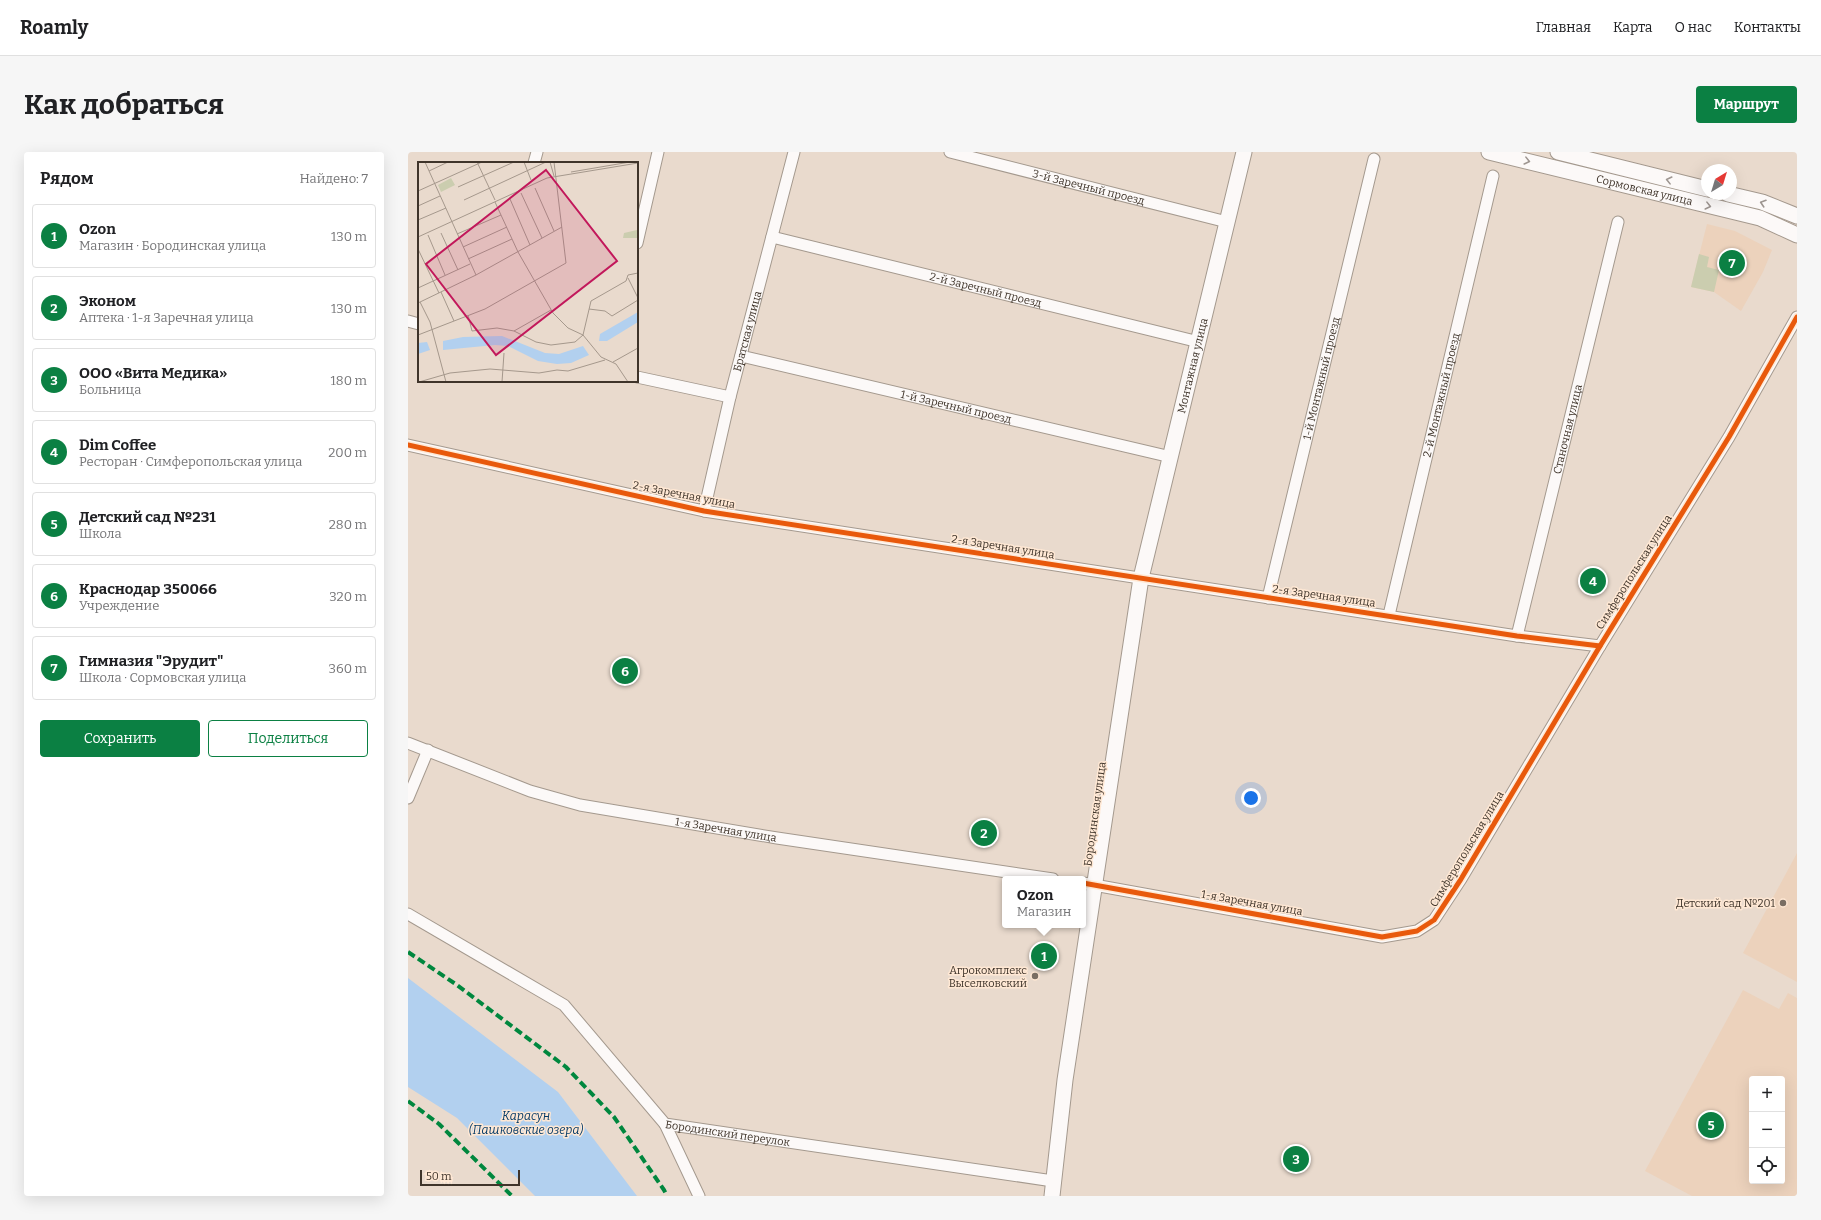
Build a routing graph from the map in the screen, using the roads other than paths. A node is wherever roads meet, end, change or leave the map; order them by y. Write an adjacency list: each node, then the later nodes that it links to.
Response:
1 (537, 152): 9 (street)
2 (658, 152): 18 (street)
3 (794, 152): 17 (street, Братская улица)
4 (950, 152): 14 (street, 3-й Заречный проезд)
5 (1244, 152): 14 (main road, Монтажная улица)
6 (1489, 152): 16 (main road, Сормовская улица, one-way to 16)
7 (1558, 152): 11 (main road, Сормовская улица, one-way to 7)
8 (1374, 159): 30 (street, 1-й Монтажный проезд)
9 (534, 162)
10 (1493, 176): 31 (street, 2-й Монтажный проезд)
11 (1701, 188)
12 (1737, 196): 13 (main road, one-way to 12)
13 (1797, 216)
14 (1227, 222): 22 (main road, Монтажная улица)
15 (1618, 222): 32 (street, Станочная улица)
16 (1797, 235)
17 (772, 237): 22 (street, 2-й Заречный проезд); 23 (street, Братская улица)
18 (638, 239)
19 (1797, 317): 33 (street, Симферопольская улица)
20 (408, 321): 21 (street)
21 (418, 324)
22 (1199, 342): 27 (main road, Монтажная улица)
23 (741, 356): 25 (street, Братская улица); 27 (street, 1-й Заречный проезд)
24 (638, 377): 25 (street)
25 (730, 397): 28 (street, Братская улица)
26 (408, 445): 28 (street, 2-я Заречная улица)
27 (1171, 457): 29 (main road, Монтажная улица)
28 (704, 511): 29 (street, 2-я Заречная улица)
29 (1141, 578): 30 (street, 2-я Заречная улица); 38 (main road, Бородинская улица)
30 (1268, 598): 31 (street, 2-я Заречная улица)
31 (1389, 615): 32 (street, 2-я Заречная улица)
32 (1517, 636): 33 (street, 2-я Заречная улица)
33 (1600, 646): 42 (street, Симферопольская улица)
34 (408, 743): 35 (street, 1-я Заречная улица)
35 (428, 750): 36 (street); 37 (street, 1-я Заречная улица)
36 (408, 798)
37 (1033, 876)
38 (1089, 884): 39 (main road, Бородинская улица); 42 (street, 1-я Заречная улица)
39 (1086, 908)
40 (408, 914): 43 (street, Бородинский переулок)
41 (1084, 928): 44 (main road, Бородинская улица)
42 (1417, 931)
43 (665, 1124): 44 (street, Бородинский переулок); 45 (street)
44 (1052, 1189)
45 (699, 1196)

